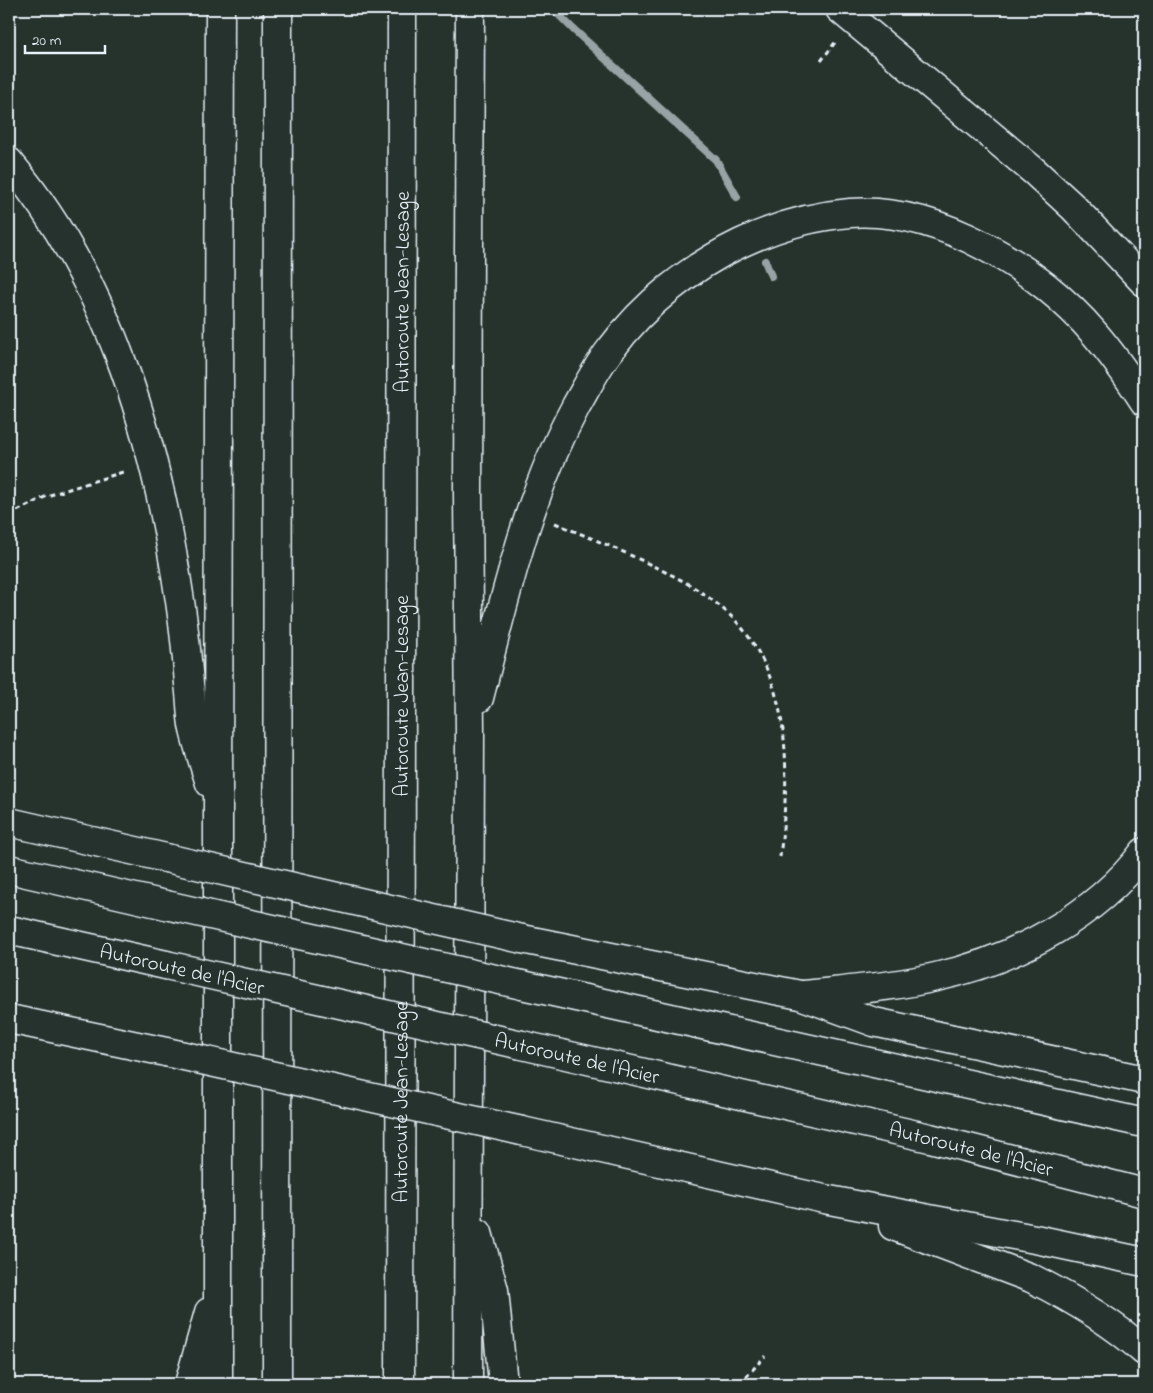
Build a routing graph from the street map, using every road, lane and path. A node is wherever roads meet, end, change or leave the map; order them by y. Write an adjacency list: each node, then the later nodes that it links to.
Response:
1 (220, 9): 13 (highway)
2 (278, 9): 32 (highway)
3 (402, 9): 33 (highway, Autoroute Jean-Lesage)
4 (470, 9): 12 (highway)
5 (840, 9): 7 (highway)
6 (9, 162): 9 (highway)
7 (1144, 282)
8 (1144, 401): 10 (highway)
9 (153, 462): 11 (path); 13 (highway)
10 (530, 512): 12 (highway); 16 (path)
11 (9, 515)
12 (470, 733): 25 (highway)
13 (218, 811): 27 (highway)
14 (9, 822): 19 (highway, bridge)
15 (1144, 852): 19 (highway)
16 (780, 857)
17 (9, 869): 22 (highway, bridge)
18 (9, 930): 23 (highway, Autoroute de l'Acier, bridge)
19 (800, 995): 21 (highway)
20 (9, 1019): 24 (highway, bridge)
21 (1144, 1080)
22 (1144, 1123)
23 (1144, 1193)
24 (824, 1199): 26 (highway); 28 (highway)
25 (469, 1202): 34 (highway); 35 (highway)
26 (1144, 1262)
27 (217, 1282): 30 (highway); 31 (highway)
28 (1144, 1351)
29 (765, 1356): 36 (path)
30 (189, 1384)
31 (218, 1384)
32 (277, 1384)
33 (400, 1384)
34 (468, 1384)
35 (503, 1384)
36 (740, 1384)

